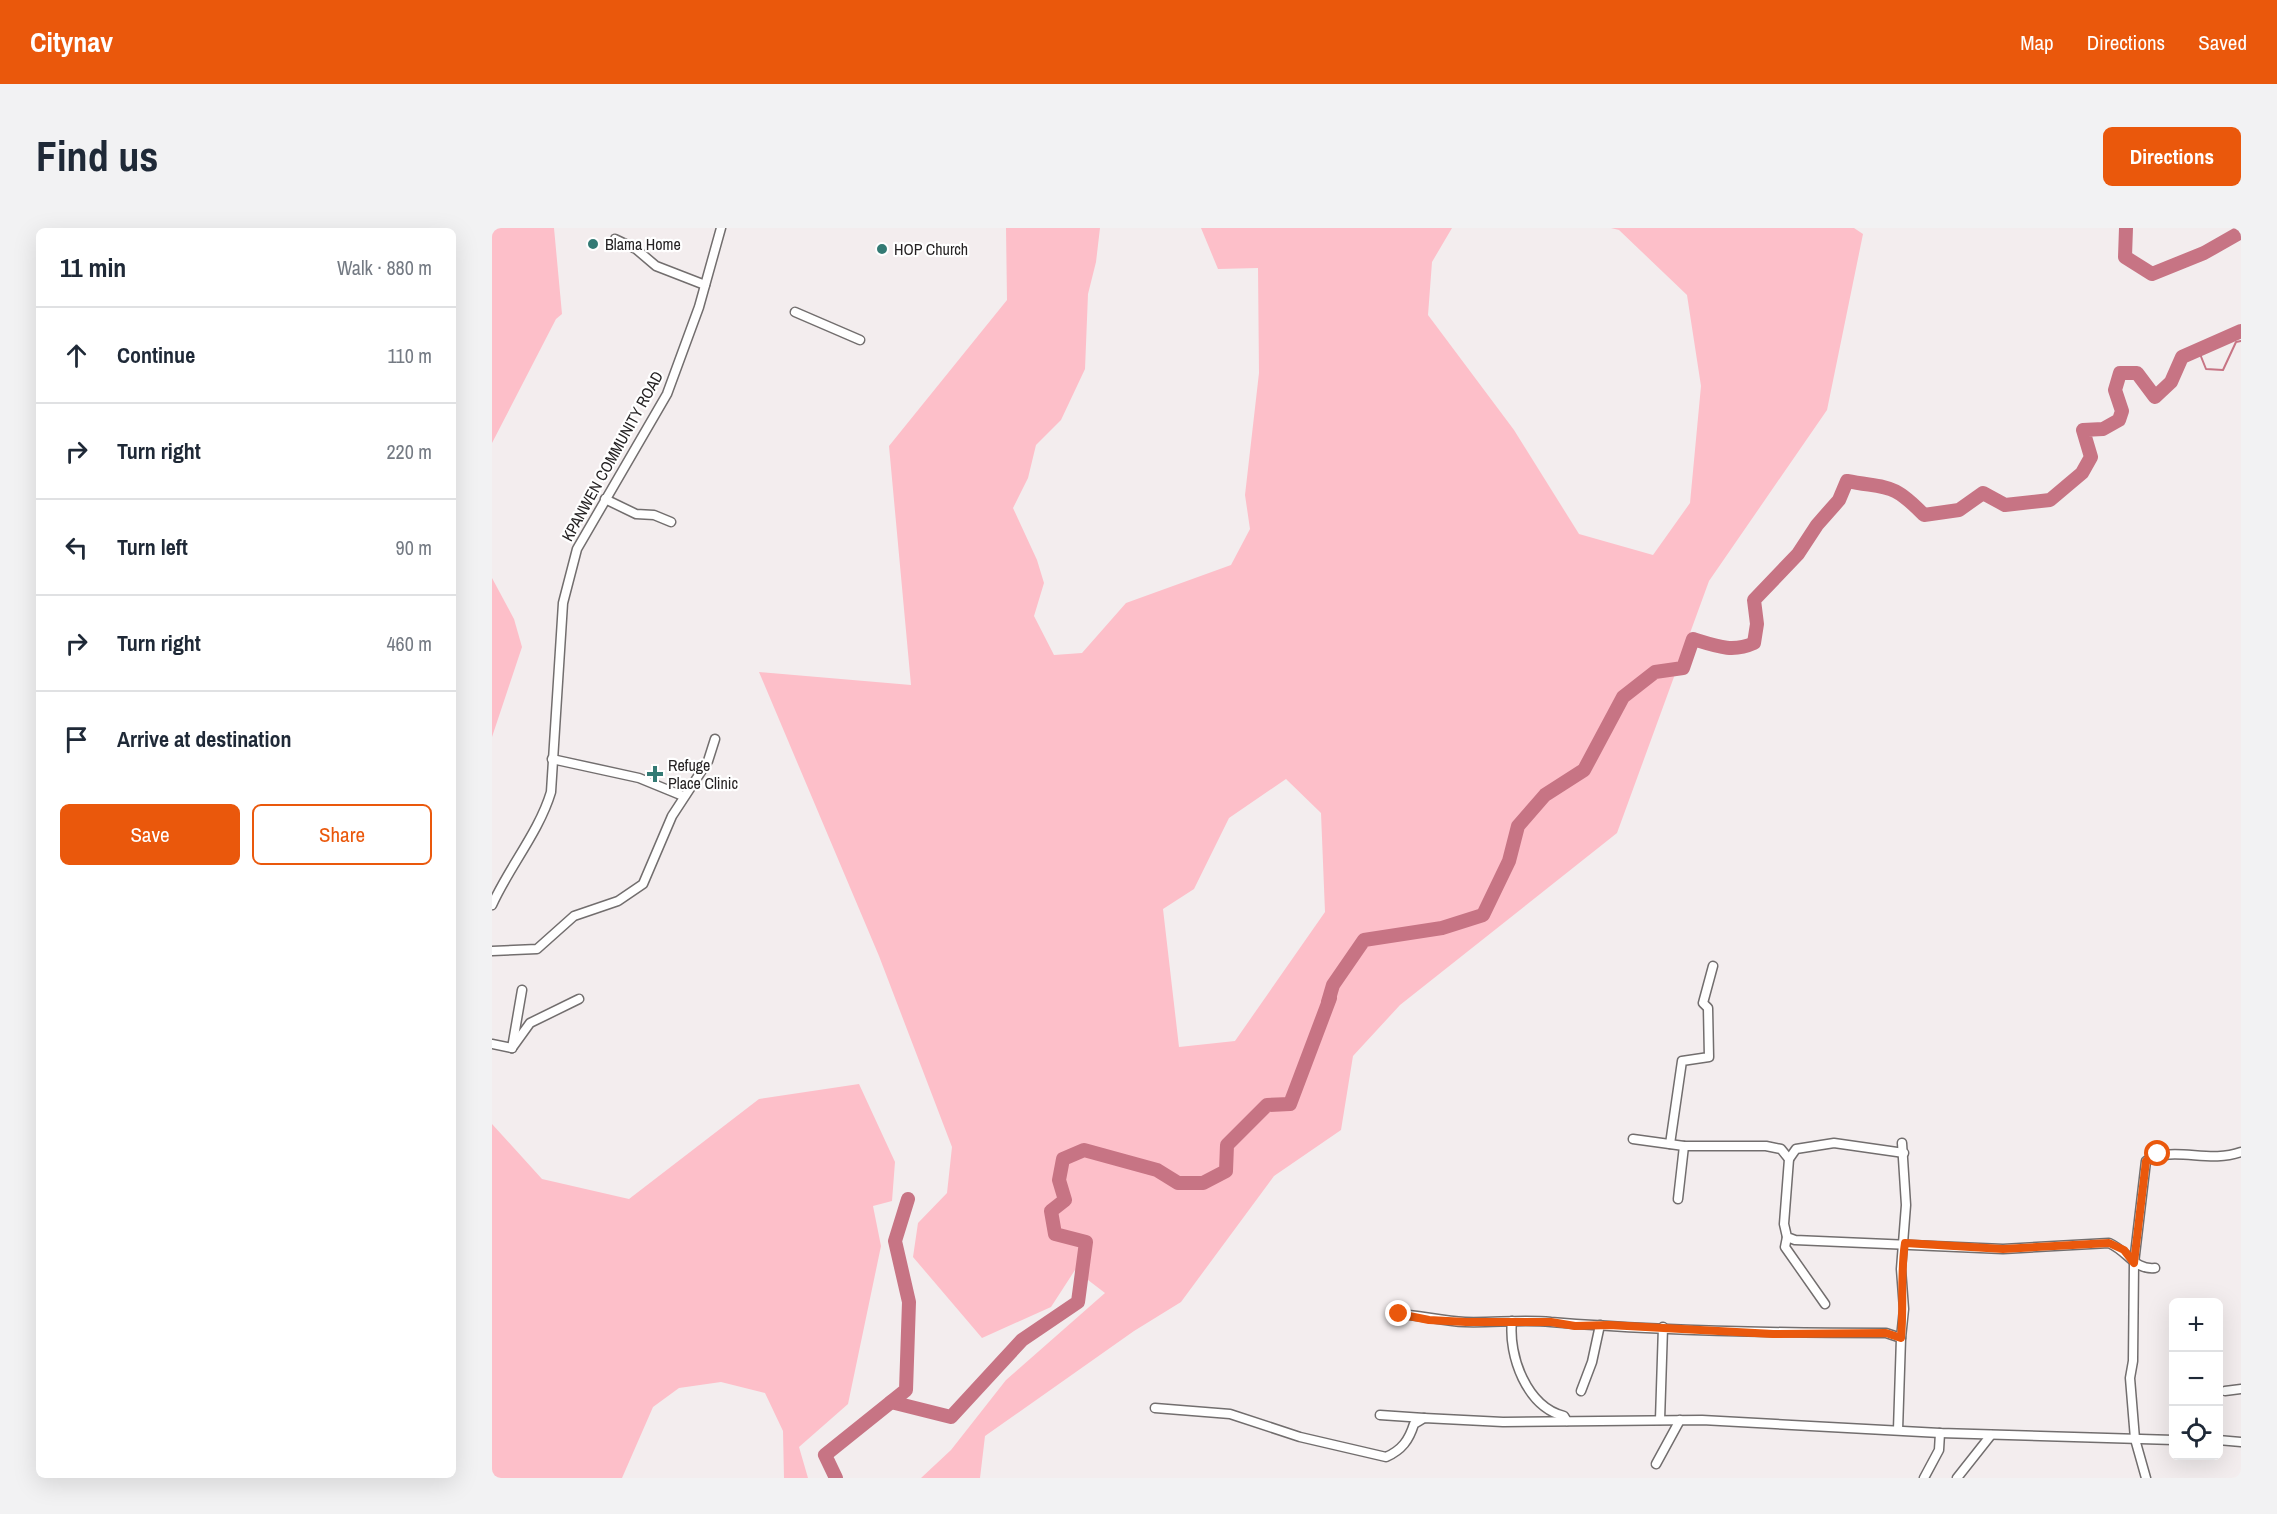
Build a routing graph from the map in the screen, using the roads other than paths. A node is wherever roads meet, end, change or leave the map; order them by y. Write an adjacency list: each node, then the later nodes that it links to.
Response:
1 (721, 228): 3 (street, KPANWEN COMMUNITY ROAD)
2 (615, 239): 3 (street)
3 (705, 285): 6 (street, KPANWEN COMMUNITY ROAD)
4 (795, 312): 5 (street)
5 (860, 340)
6 (605, 499): 7 (street); 9 (street, KPANWEN COMMUNITY ROAD)
7 (671, 522)
8 (715, 739): 10 (street)
9 (552, 759): 10 (street); 11 (street, KPANWEN COMMUNITY ROAD)
10 (683, 796): 12 (street)
11 (492, 905)
12 (492, 951)
13 (1713, 966): 20 (street)
14 (522, 990): 17 (street)
15 (579, 999): 17 (street)
16 (492, 1044): 17 (street)
17 (512, 1048)
18 (1633, 1139): 20 (street)
19 (1902, 1143): 23 (street)
20 (1670, 1144): 21 (street)
21 (1684, 1146): 24 (street); 25 (street)
22 (2241, 1152): 28 (street)
23 (1904, 1153): 24 (street); 27 (street)
24 (1789, 1159): 26 (street)
25 (1678, 1199)
26 (1787, 1237): 27 (street); 30 (street)
27 (1905, 1243): 28 (street); 35 (street)
28 (2134, 1263): 29 (street); 48 (street)
29 (2155, 1268)
30 (1825, 1304)
31 (1393, 1314): 32 (street)
32 (1512, 1321): 33 (street); 44 (street)
33 (1600, 1325): 34 (street); 37 (street)
34 (1663, 1327): 35 (street); 42 (street)
35 (1901, 1338): 45 (street)
36 (2241, 1389): 38 (street)
37 (1581, 1391)
38 (2225, 1391)
39 (1155, 1408): 41 (street)
40 (1380, 1415): 41 (street)
41 (1424, 1418): 44 (street)
42 (1660, 1420): 43 (street); 44 (street)
43 (1680, 1420): 45 (street); 52 (street)
44 (1567, 1421)
45 (1898, 1430): 46 (street)
46 (1941, 1433): 47 (street); 53 (street)
47 (1991, 1435): 48 (street); 54 (street)
48 (2135, 1439): 49 (street); 55 (street)
49 (2169, 1440)
50 (2223, 1440): 51 (street)
51 (2241, 1442)
52 (1656, 1464)
53 (1924, 1478)
54 (1957, 1478)
55 (2146, 1478)

